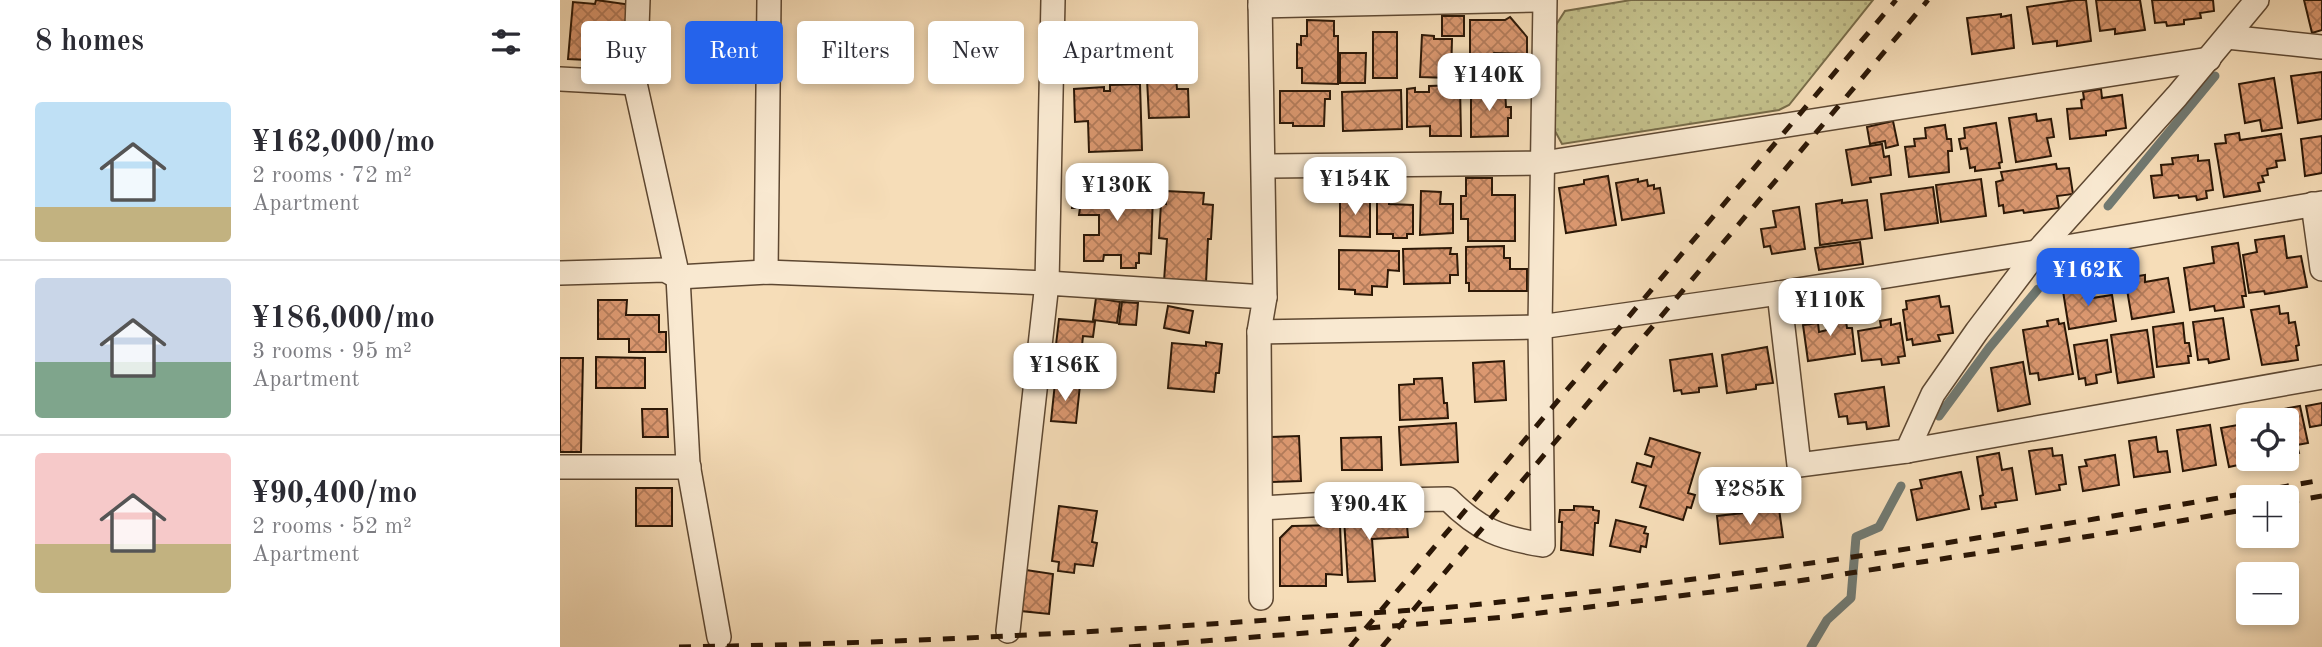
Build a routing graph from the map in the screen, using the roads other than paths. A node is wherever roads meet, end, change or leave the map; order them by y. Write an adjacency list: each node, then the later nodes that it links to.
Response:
1 (638, 0): 8 (street)
2 (769, 0): 20 (street)
3 (1054, 0): 23 (street)
4 (1537, 0): 7 (street)
5 (1545, 0): 15 (street)
6 (2257, 0): 9 (street)
7 (1260, 3): 16 (street)
8 (637, 21)
9 (2227, 37): 10 (street); 11 (street)
10 (2322, 47)
11 (2209, 59): 15 (street); 18 (street)
12 (560, 79): 13 (street)
13 (581, 80)
14 (635, 84): 22 (street)
15 (1543, 163): 16 (street); 26 (street)
16 (1264, 166): 25 (street)
17 (2317, 204): 18 (street); 19 (street)
18 (2037, 252): 24 (street); 29 (street)
19 (2322, 269)
20 (766, 272): 22 (street); 23 (street)
21 (560, 273): 22 (street)
22 (678, 277): 31 (street)
23 (1047, 283): 25 (street); 34 (street)
24 (1779, 293): 26 (street); 29 (street)
25 (1265, 297): 27 (street)
26 (1540, 327): 27 (street); 32 (street)
27 (1259, 332): 32 (street)
28 (2322, 377): 29 (street)
29 (1907, 451)
30 (560, 467): 31 (street)
31 (689, 467): 35 (street)
32 (1261, 509): 33 (street)
33 (1261, 598)
34 (1008, 631)
35 (719, 637)

